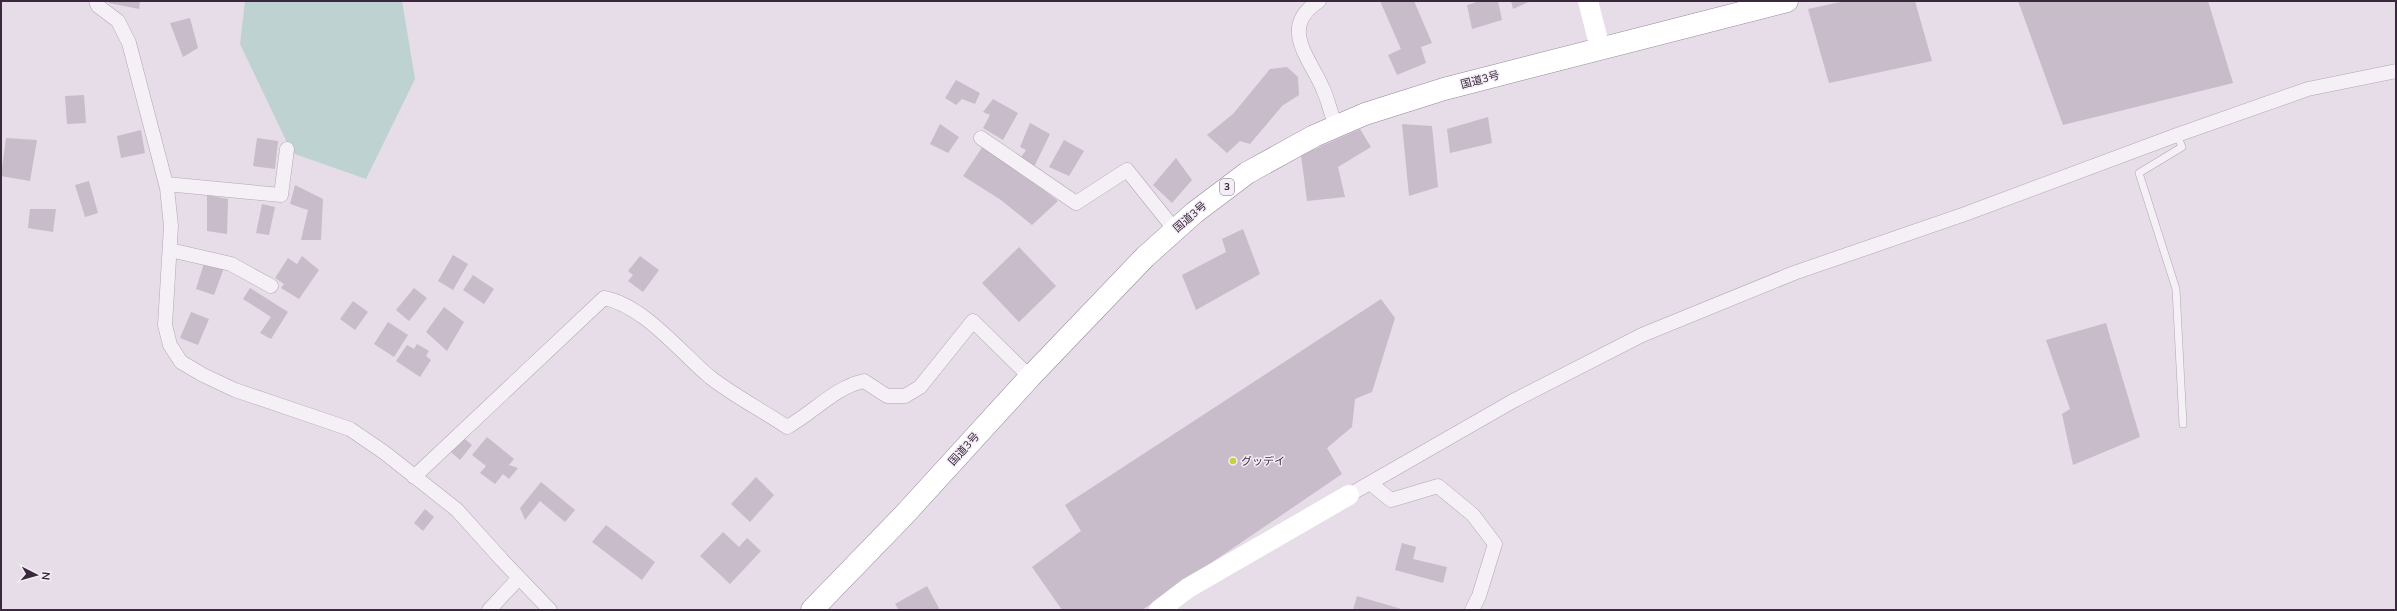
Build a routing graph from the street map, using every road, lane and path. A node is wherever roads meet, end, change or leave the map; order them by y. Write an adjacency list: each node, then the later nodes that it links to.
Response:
1 (96, 1): 11 (street)
2 (1319, 1): 7 (street)
3 (1588, 1): 5 (street)
4 (1787, 1): 5 (highway, 国道3号 / 3)
5 (1600, 48): 7 (highway, 国道3号 / 3)
6 (2396, 71): 8 (street)
7 (1337, 126): 12 (highway, 国道3号 / 3)
8 (2177, 135): 16 (lane); 18 (street)
9 (981, 138): 12 (street)
10 (287, 149): 11 (street)
11 (166, 184): 13 (street)
12 (1175, 230): 15 (highway, 国道3号 / 3)
13 (170, 250): 14 (street); 17 (street)
14 (271, 286)
15 (1030, 377): 17 (street); 23 (highway, 国道3号 / 3)
16 (2183, 424)
17 (414, 477): 20 (street)
18 (1370, 483): 19 (street); 25 (street)
19 (1349, 495): 24 (street)
20 (519, 578): 21 (street); 22 (street)
21 (489, 610)
22 (550, 610)
23 (812, 610)
24 (1159, 610)
25 (1472, 610)

